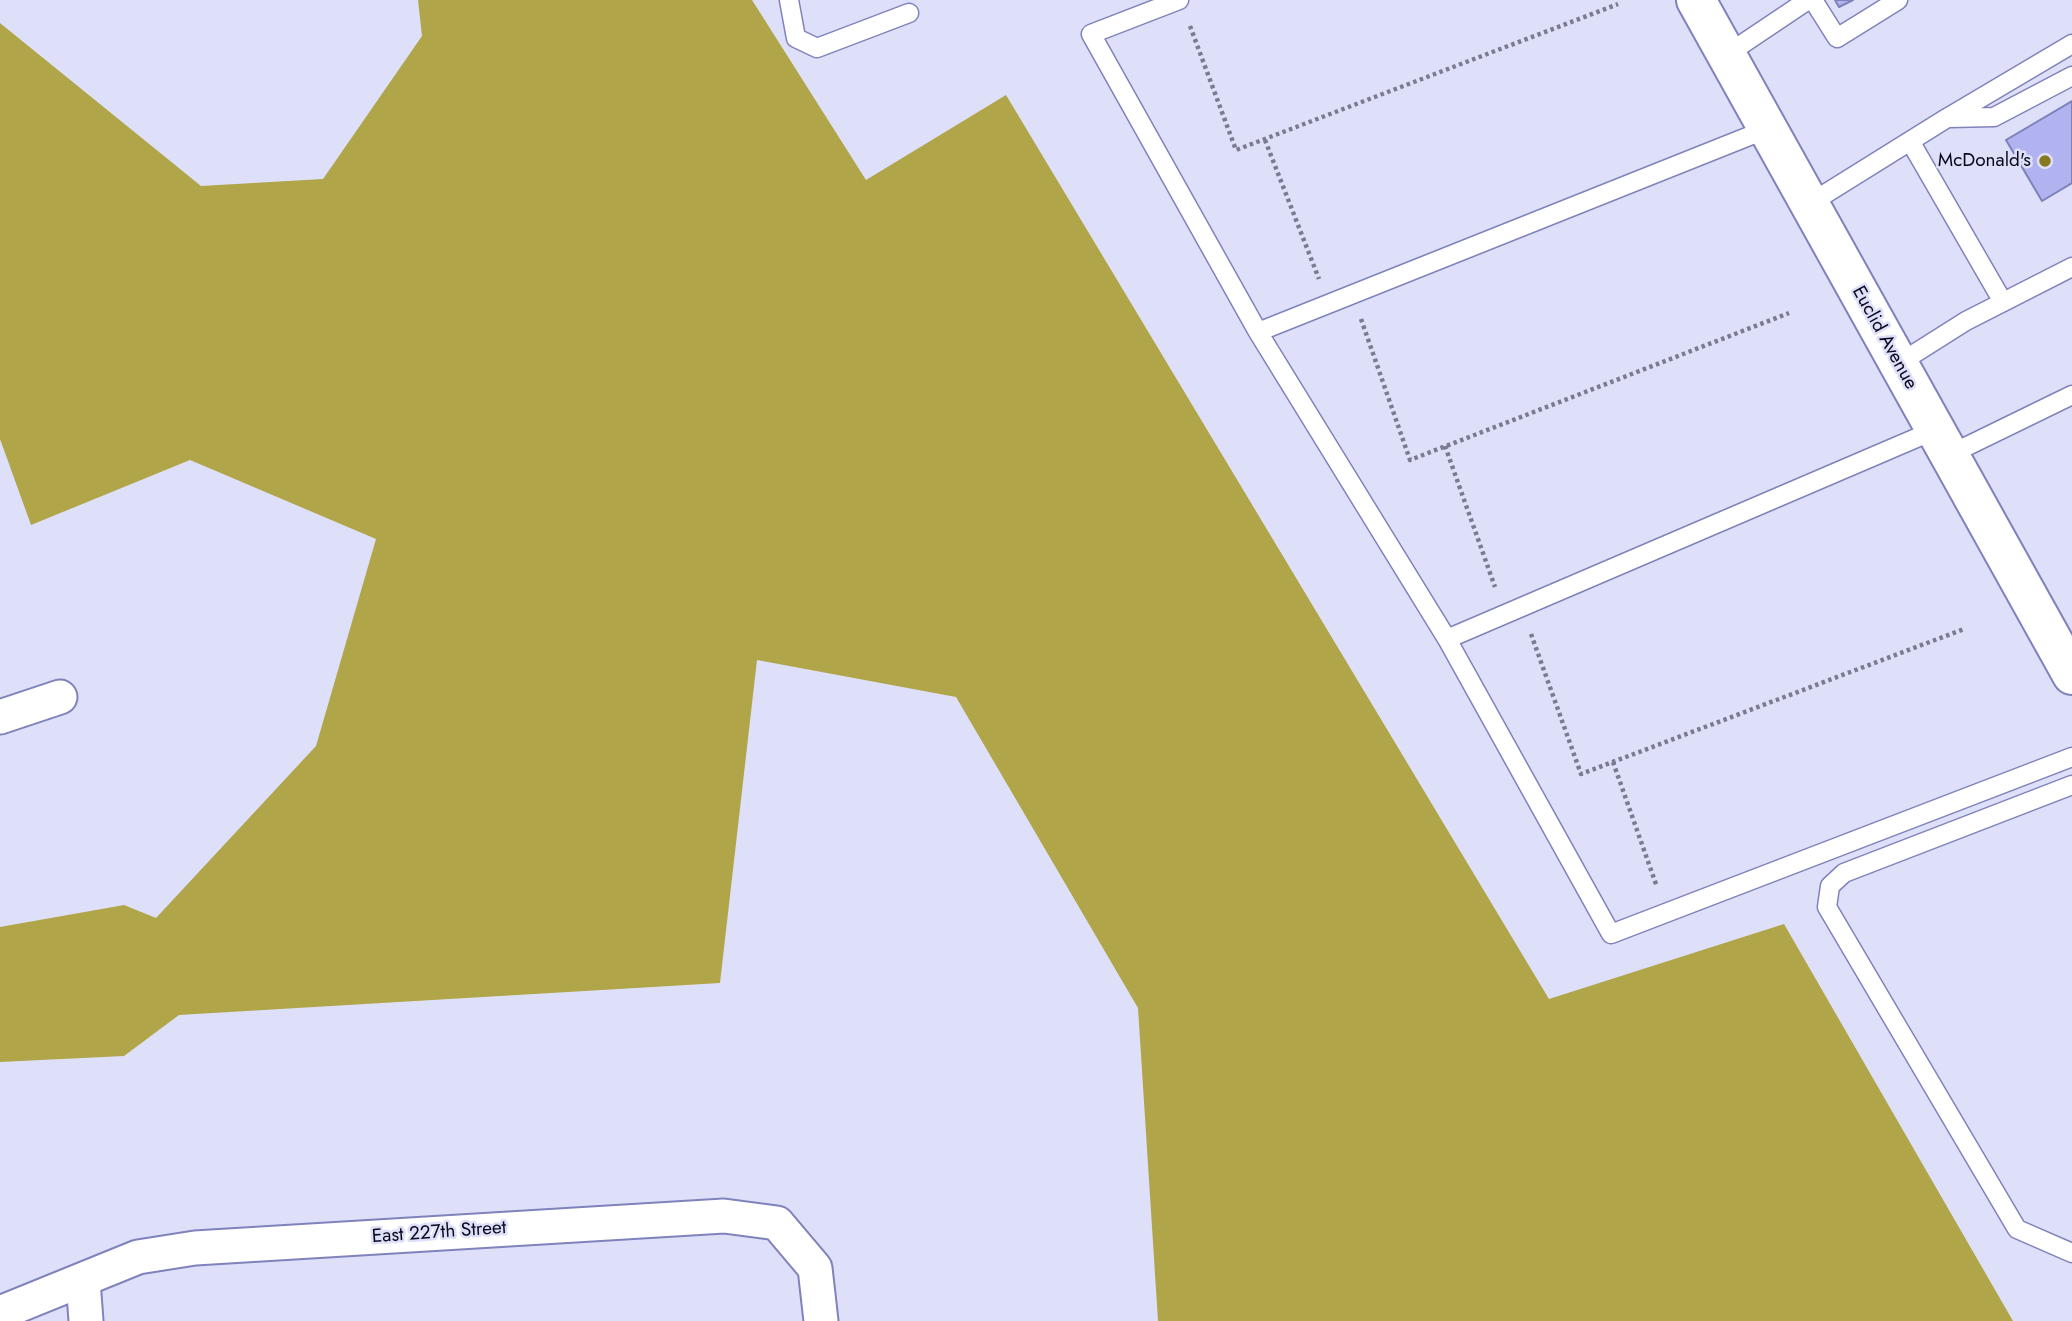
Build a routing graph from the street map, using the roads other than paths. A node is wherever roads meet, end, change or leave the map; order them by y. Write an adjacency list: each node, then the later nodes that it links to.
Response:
1 (789, 0): 6 (lane)
2 (1179, 0): 16 (lane)
3 (1696, 0): 8 (main road, Euclid Avenue)
4 (1811, 0): 5 (lane); 8 (lane)
5 (1898, 0)
6 (909, 13)
7 (2072, 44): 10 (lane)
8 (1726, 55): 11 (main road, Euclid Avenue)
9 (2072, 76): 10 (lane)
10 (1947, 118): 12 (lane)
11 (1767, 129): 13 (main road, Euclid Avenue); 16 (lane)
12 (1910, 141): 13 (lane); 15 (lane)
13 (1810, 204): 17 (main road, Euclid Avenue)
14 (2072, 267): 15 (lane)
15 (2003, 302): 17 (lane)
16 (1258, 332): 20 (lane)
17 (1898, 364): 19 (main road, Euclid Avenue)
18 (2072, 395): 19 (lane)
19 (1942, 442): 20 (lane); 21 (main road, Euclid Avenue)
20 (1447, 639): 24 (lane)
21 (2069, 663)
22 (60, 697): 23 (street)
23 (0, 718)
24 (2072, 757)
25 (2072, 785): 26 (lane)
26 (2072, 1253)
27 (83, 1280): 28 (street, East 227th Street); 29 (street); 30 (street, East 227th Street)
28 (0, 1313)
29 (86, 1321)
30 (821, 1321)

